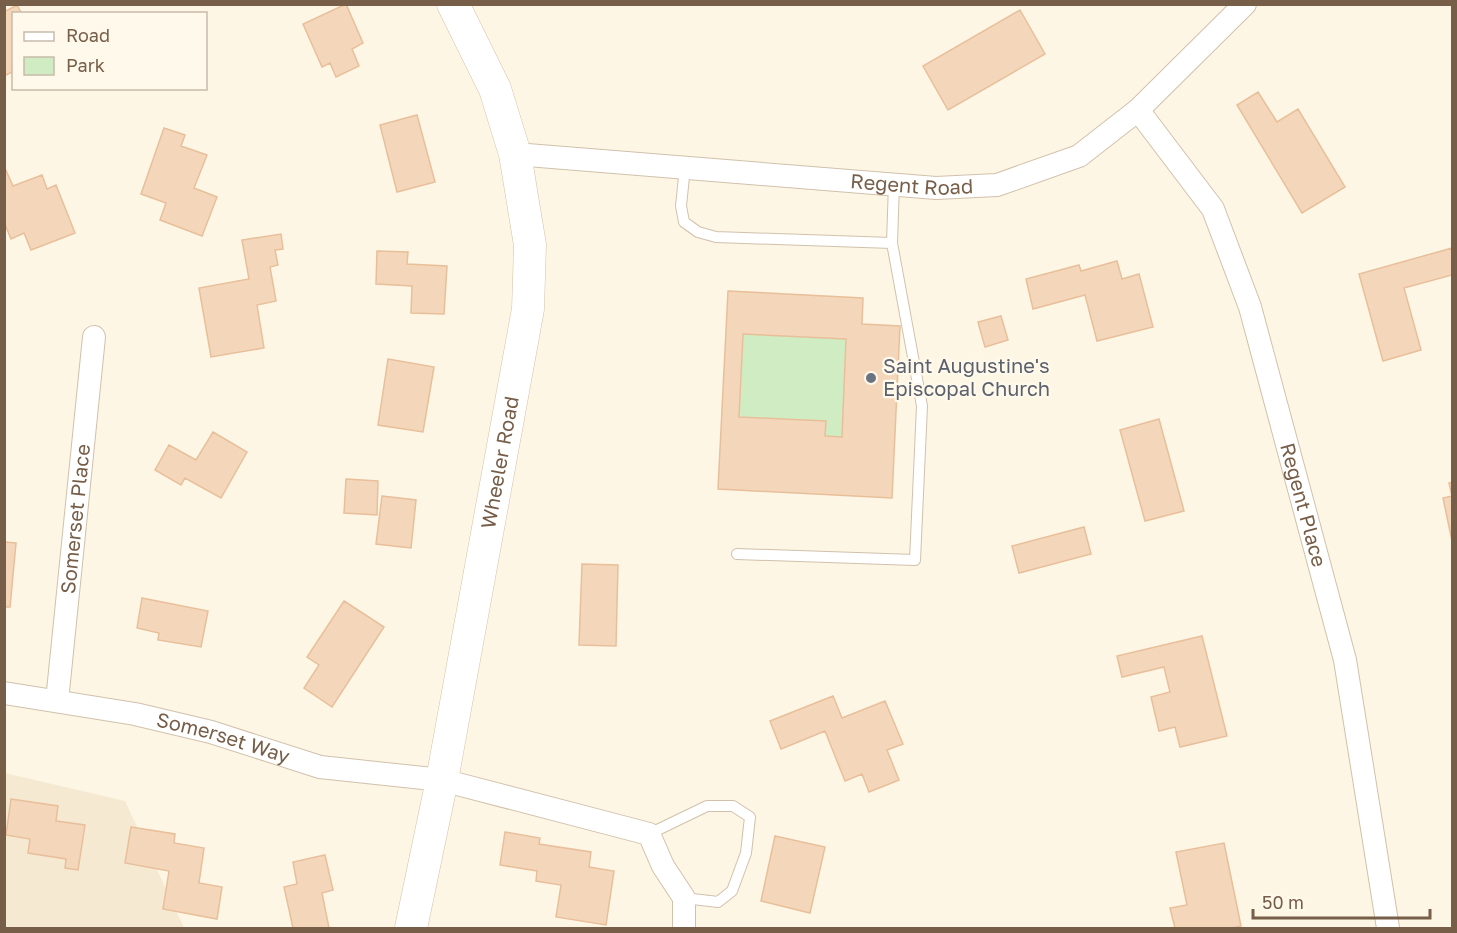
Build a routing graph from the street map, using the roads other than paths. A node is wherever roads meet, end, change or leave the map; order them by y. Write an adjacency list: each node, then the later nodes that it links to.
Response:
1 (453, 4): 4 (street, Wheeler Road)
2 (1245, 4): 3 (street, Regent Road)
3 (1138, 110): 6 (street, Regent Road); 17 (street, Regent Place)
4 (515, 154): 5 (street, Regent Road); 12 (street, Wheeler Road)
5 (685, 167): 6 (street, Regent Road); 7 (lane)
6 (894, 184): 7 (lane)
7 (892, 243): 9 (lane)
8 (94, 337): 11 (street, Somerset Place)
9 (737, 554)
10 (4, 693): 11 (street, Somerset Way)
11 (57, 701): 12 (street, Somerset Way)
12 (441, 780): 13 (street, Somerset Way); 15 (street, Wheeler Road)
13 (649, 834): 14 (street); 14 (lane)
14 (684, 897): 16 (street)
15 (411, 928)
16 (684, 928)
17 (1388, 928)

